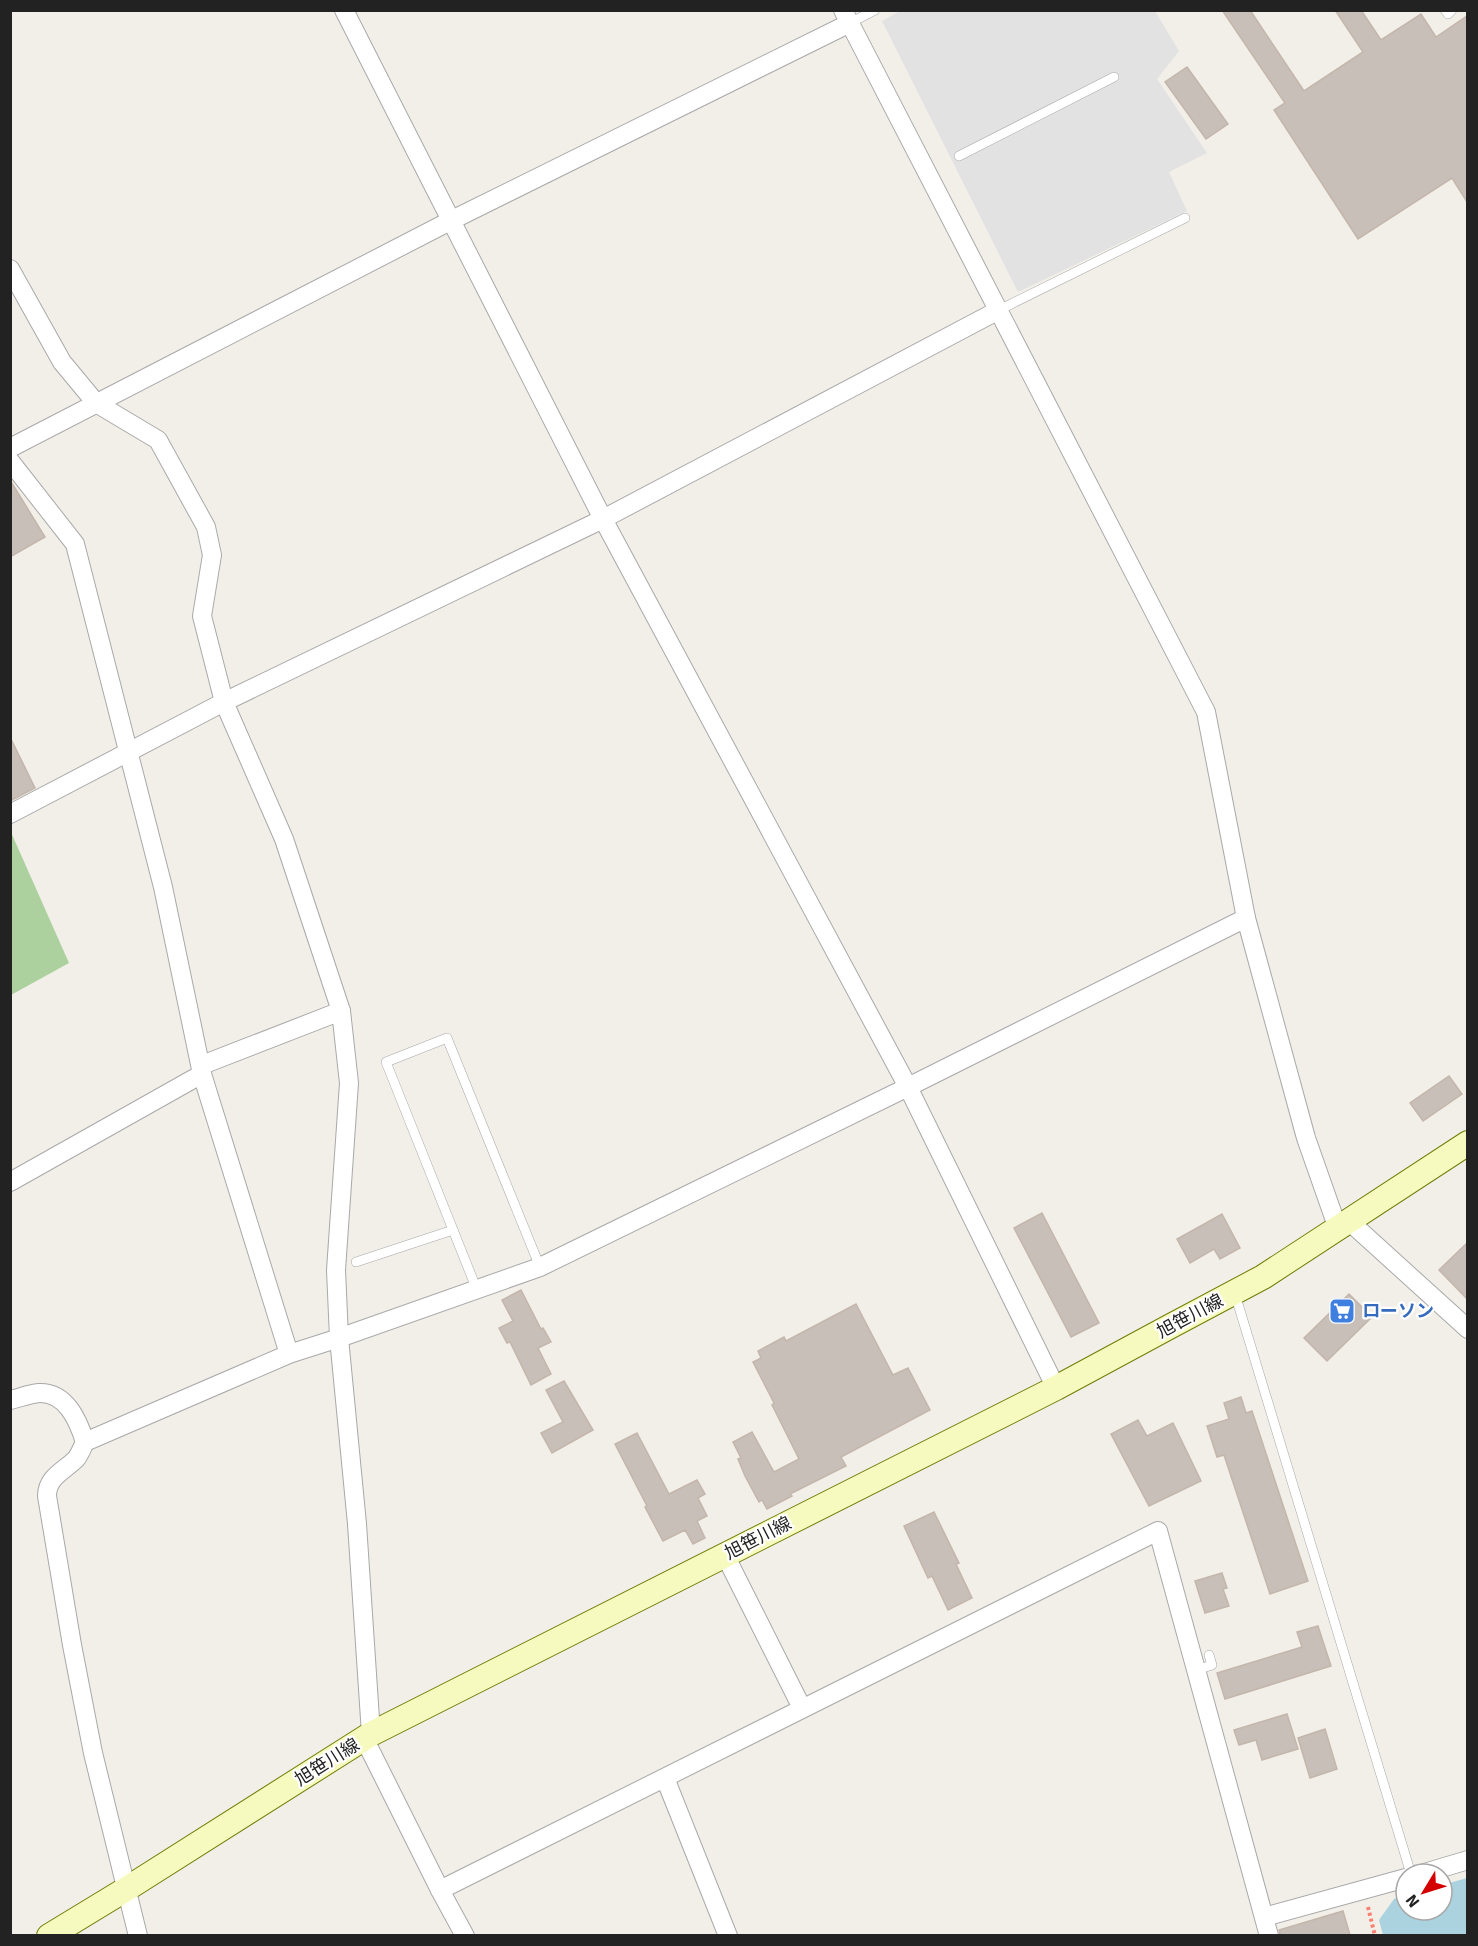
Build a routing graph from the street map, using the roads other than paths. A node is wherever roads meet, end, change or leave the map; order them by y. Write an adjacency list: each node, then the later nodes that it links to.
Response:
1 (344, 10): 9 (street)
2 (875, 10): 5 (lane)
3 (1445, 10): 4 (lane)
4 (1452, 10)
5 (847, 17): 9 (street); 11 (street)
6 (1114, 77): 7 (lane)
7 (959, 156)
8 (1185, 218): 11 (lane)
9 (450, 221): 12 (street); 15 (street)
10 (10, 269): 12 (street)
11 (997, 311): 15 (street); 19 (street)
12 (96, 402): 13 (street); 16 (street)
13 (10, 448)
14 (10, 461): 17 (street)
15 (603, 519): 16 (street); 22 (street)
16 (224, 702): 17 (street); 20 (street)
17 (127, 751): 18 (street); 21 (street)
18 (10, 814)
19 (1246, 918): 22 (street); 25 (street)
20 (341, 1011): 21 (street); 32 (street)
21 (202, 1070): 24 (street); 33 (street)
22 (908, 1087): 28 (street); 34 (street)
23 (1467, 1143): 25 (main road, 旭笹川線)
24 (10, 1182)
25 (1344, 1225): 30 (main road, 旭笹川線); 31 (street)
26 (453, 1230): 27 (lane); 28 (lane); 29 (lane)
27 (356, 1262)
28 (540, 1267): 29 (street)
29 (477, 1290): 32 (street)
30 (1235, 1292): 34 (main road, 旭笹川線); 43 (lane)
31 (1467, 1329)
32 (339, 1338): 33 (street); 41 (street)
33 (289, 1354): 36 (street)
34 (1056, 1388): 37 (main road, 旭笹川線)
35 (10, 1400): 36 (street)
36 (84, 1442): 45 (street)
37 (725, 1555): 40 (street); 41 (main road, 旭笹川線)
38 (1209, 1655): 39 (lane)
39 (1196, 1670): 40 (street); 47 (street)
40 (802, 1708): 42 (street)
41 (368, 1736): 45 (main road, 旭笹川線); 46 (street)
42 (665, 1778): 46 (street); 51 (street)
43 (1407, 1862)
44 (1394, 1881): 47 (street)
45 (128, 1888): 48 (main road, 旭笹川線); 49 (street)
46 (440, 1890): 50 (street)
47 (1264, 1917): 52 (street)
48 (50, 1935)
49 (138, 1935)
50 (465, 1935)
51 (728, 1935)
52 (1269, 1935)

